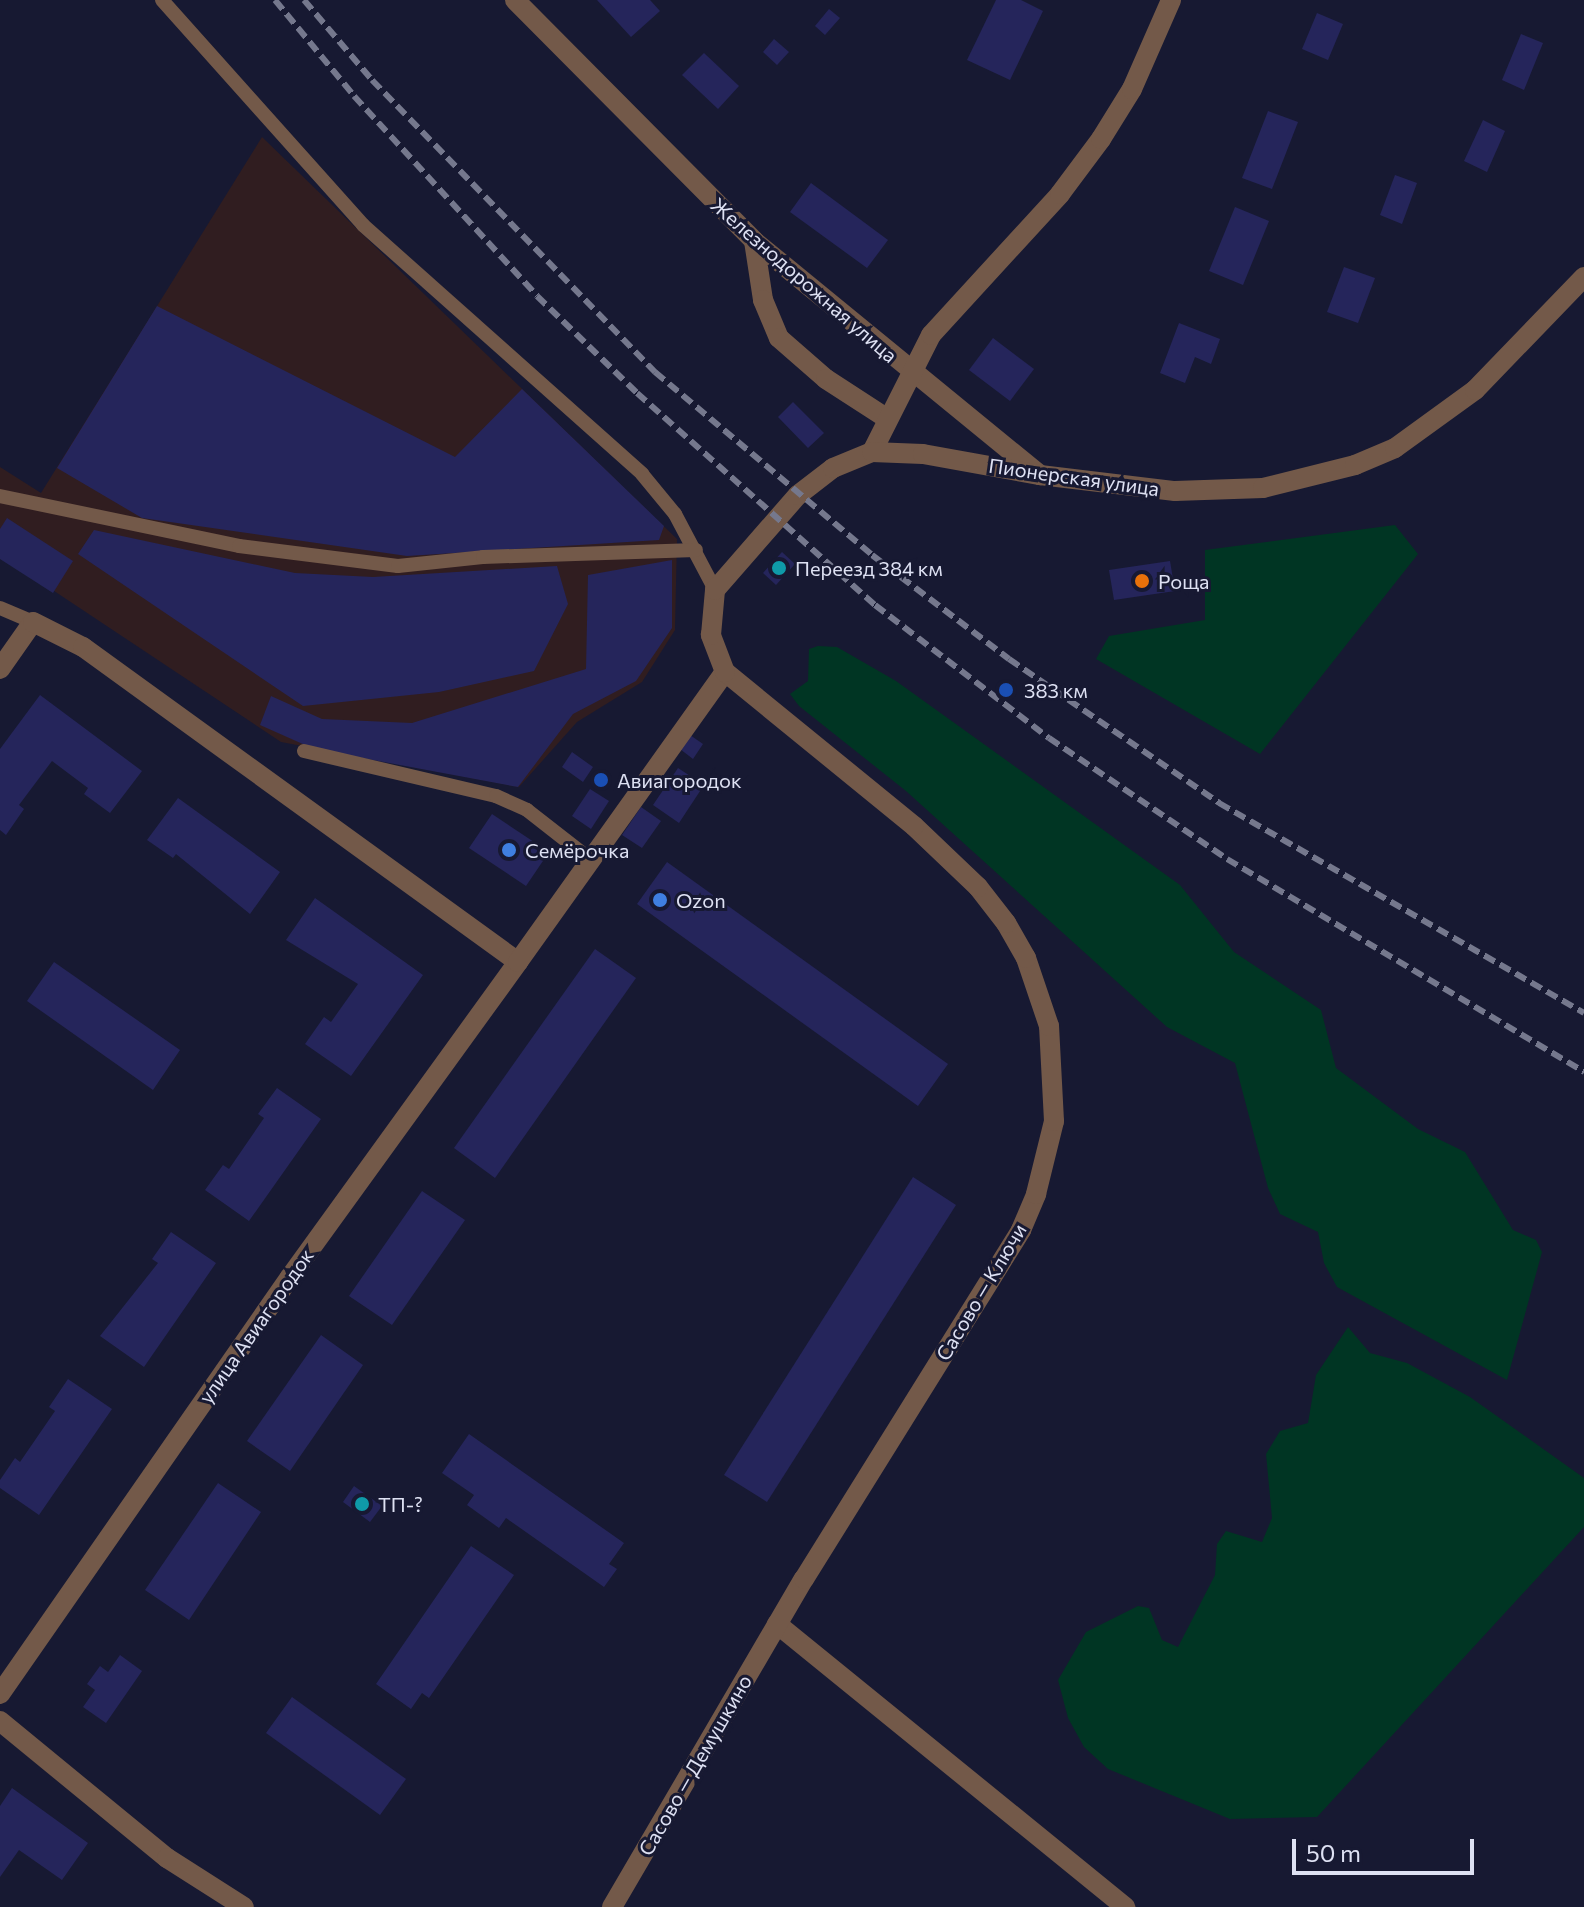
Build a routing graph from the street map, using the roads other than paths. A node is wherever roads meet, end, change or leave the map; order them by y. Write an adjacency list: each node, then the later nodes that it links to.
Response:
1 (162, 0): 11 (lane)
2 (515, 0): 4 (street, Железнодорожная улица)
3 (1171, 0): 6 (street)
4 (754, 241): 6 (street, Железнодорожная улица); 7 (street)
5 (1584, 277): 9 (street, Пионерская улица)
6 (910, 373): 7 (street); 9 (street, Железнодорожная улица)
7 (886, 418): 8 (street)
8 (872, 452): 9 (street, Пионерская улица); 12 (street)
9 (1040, 475)
10 (0, 496): 11 (lane)
11 (696, 550): 12 (lane)
12 (715, 590): 16 (street)
13 (0, 608): 14 (lane)
14 (33, 622): 15 (street); 19 (street)
15 (0, 669)
16 (725, 672): 18 (street, улица Авиагородок); 20 (street, Сасово — Ключи)
17 (304, 751): 18 (lane)
18 (591, 860): 19 (street, улица Авиагородок)
19 (518, 962): 21 (street, улица Авиагородок)
20 (777, 1624): 24 (street, Сасово — Демушкино); 25 (street)
21 (0, 1694)
22 (0, 1721): 23 (street)
23 (244, 1907)
24 (612, 1907)
25 (1125, 1907)

